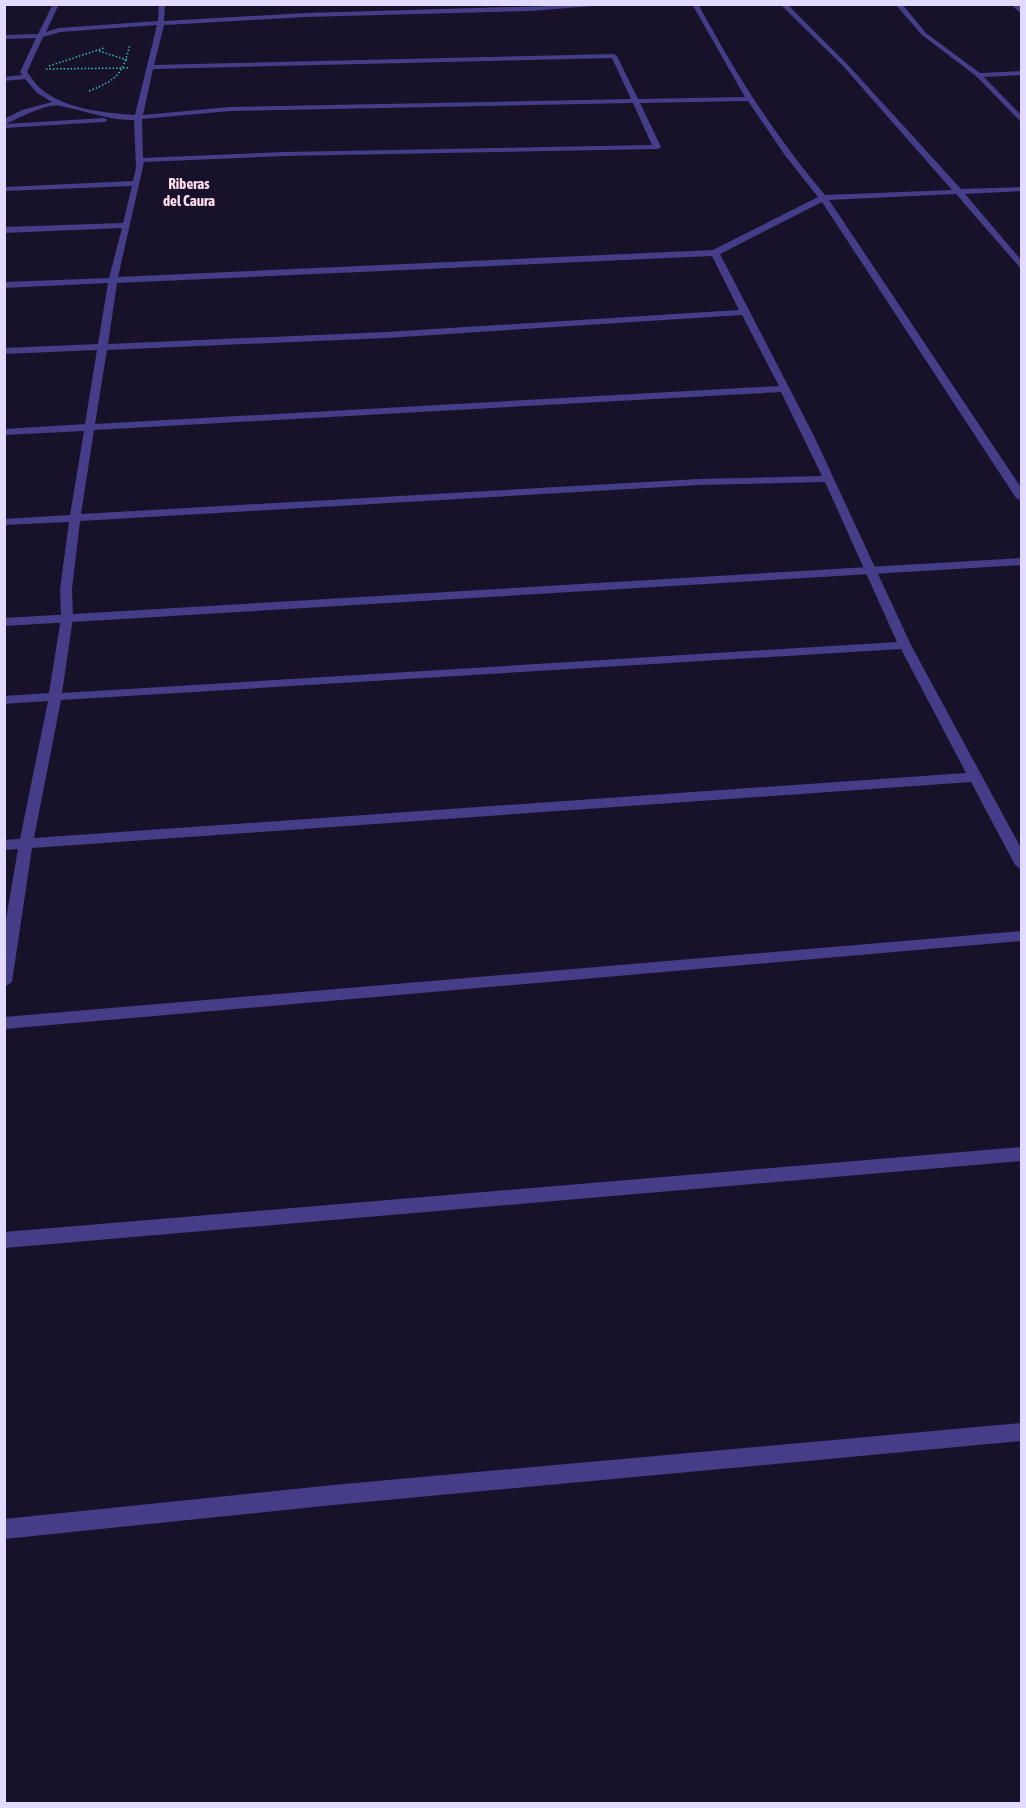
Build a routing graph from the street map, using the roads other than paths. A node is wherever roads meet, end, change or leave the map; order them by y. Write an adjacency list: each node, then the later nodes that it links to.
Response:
1 (56, 4): 10 (street)
2 (162, 4): 9 (street)
3 (615, 4): 9 (street)
4 (695, 4): 18 (street)
5 (783, 4): 31 (street)
6 (897, 4): 15 (street)
7 (1013, 4): 8 (street)
8 (1022, 12)
9 (161, 23): 10 (street); 12 (street)
10 (40, 36): 11 (street); 14 (street)
11 (4, 37)
12 (150, 67): 21 (street); 23 (street)
13 (1022, 73): 15 (street)
14 (25, 74): 16 (street); 17 (street)
15 (978, 75): 24 (street)
16 (4, 79)
17 (36, 97): 20 (street); 22 (street)
18 (752, 99): 21 (street); 32 (street)
19 (71, 100): 20 (street)
20 (60, 103): 22 (street); 23 (street)
21 (635, 103): 23 (street); 27 (street)
22 (25, 112): 25 (street); 26 (street)
23 (138, 118): 26 (street); 27 (street)
24 (1022, 121)
25 (4, 124): 26 (street)
26 (29, 124)
27 (140, 160): 28 (street)
28 (136, 183): 29 (street); 33 (street)
29 (4, 189)
30 (1022, 189): 31 (street)
31 (956, 191): 32 (street); 36 (street)
32 (824, 198): 35 (street); 46 (street)
33 (127, 225): 34 (street); 37 (street)
34 (4, 230)
35 (715, 253): 37 (street); 39 (street)
36 (1022, 267)
37 (113, 281): 38 (street); 40 (street)
38 (4, 285)
39 (746, 312): 40 (street); 42 (street)
40 (103, 346): 41 (street); 43 (street)
41 (4, 351)
42 (785, 389): 43 (street); 45 (street)
43 (90, 427): 44 (street); 47 (street)
44 (4, 432)
45 (829, 479): 47 (street); 50 (street)
46 (1022, 498)
47 (75, 518): 48 (street); 51 (street)
48 (4, 522)
49 (1022, 561): 50 (street)
50 (872, 570): 51 (street); 53 (street)
51 (67, 618): 52 (street); 54 (street)
52 (4, 622)
53 (905, 645): 54 (street); 56 (street)
54 (55, 697): 55 (street); 57 (street)
55 (4, 700)
56 (974, 777): 57 (street); 59 (street)
57 (26, 843): 58 (street); 61 (street)
58 (4, 845)
59 (1022, 866)
60 (1022, 936): 62 (street)
61 (4, 982)
62 (4, 1023)
63 (1022, 1154): 64 (street)
64 (4, 1240)
65 (1022, 1432): 66 (street)
66 (4, 1529)

